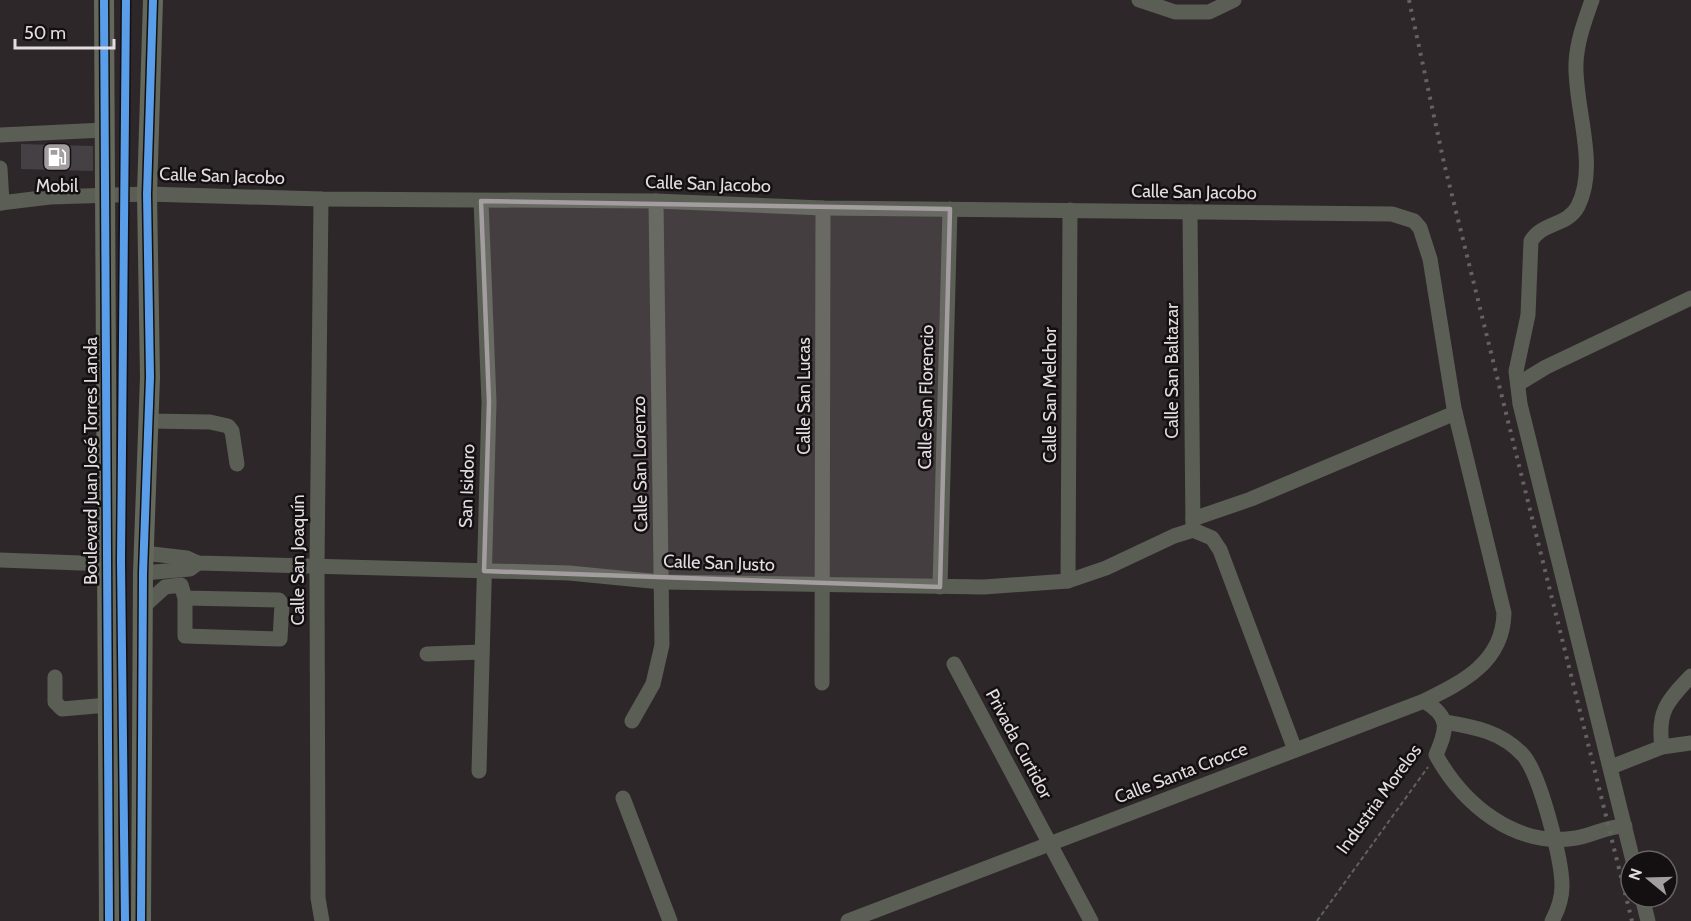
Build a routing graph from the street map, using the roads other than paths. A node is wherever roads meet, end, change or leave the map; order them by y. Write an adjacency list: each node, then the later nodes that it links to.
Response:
1 (104, 0): 6 (main road, Boulevard Juan José Torres Landa)
2 (153, 0): 10 (main road)
3 (1138, 0): 4 (street)
4 (1234, 0)
5 (1592, 0): 20 (street)
6 (104, 130): 7 (street); 9 (main road, Boulevard Juan José Torres Landa)
7 (0, 135)
8 (0, 168): 14 (street)
9 (104, 194): 10 (street, Calle San Jacobo); 14 (street, Calle San Jacobo); 28 (main road, Boulevard Juan José Torres Landa)
10 (147, 194): 11 (street, Calle San Jacobo); 22 (main road)
11 (321, 199): 12 (street, Calle San Jacobo); 29 (street, Calle San Joaquín)
12 (481, 201): 13 (street, Calle San Jacobo); 30 (street, San Isidoro)
13 (656, 201): 15 (street, Calle San Jacobo); 33 (street, Calle San Lorenzo)
14 (1, 203)
15 (823, 208): 16 (street, Calle San Jacobo); 34 (street, Calle San Lucas)
16 (950, 209): 17 (street, Calle San Jacobo); 35 (street, Calle San Florencio)
17 (1070, 210): 18 (street, Calle San Jacobo); 32 (street, Calle San Melchor)
18 (1190, 212): 21 (street, Calle San Jacobo); 24 (street, Calle San Baltazar)
19 (1691, 298): 20 (street)
20 (1522, 381): 51 (street)
21 (1455, 414): 24 (street, Calle San Justo); 44 (street, Calle Santa Crocce)
22 (148, 421): 23 (street); 25 (main road)
23 (237, 464)
24 (1193, 525): 32 (street, Calle San Justo); 50 (street)
25 (144, 553): 27 (street, Calle San Justo); 31 (main road)
26 (0, 560): 28 (street)
27 (198, 563): 29 (street, Calle San Justo); 31 (street, Calle San Justo)
28 (107, 564): 45 (main road, Boulevard Juan José Torres Landa)
29 (317, 566): 30 (street, Calle San Justo); 60 (street, Calle San Joaquín)
30 (484, 571): 33 (street, Calle San Justo); 38 (street, San Isidoro)
31 (143, 573): 37 (main road)
32 (1068, 581): 35 (street, Calle San Justo)
33 (661, 582): 34 (street, Calle San Justo); 46 (street, Calle San Lorenzo)
34 (824, 585): 35 (street, Calle San Justo); 43 (street, Calle San Lucas)
35 (940, 587)
36 (185, 598): 36 (street); 37 (street)
37 (143, 607): 59 (main road)
38 (482, 652): 39 (street); 52 (street, San Isidoro)
39 (427, 654)
40 (954, 664): 56 (street, Privada Curtidor)
41 (1691, 676): 49 (street)
42 (55, 677): 45 (street)
43 (822, 683)
44 (1424, 701): 47 (street); 50 (street, Calle Santa Crocce)
45 (108, 705): 58 (main road, Boulevard Juan José Torres Landa)
46 (632, 721)
47 (1445, 722): 55 (street); 55 (street, Industria Morelos)
48 (1691, 743): 49 (street)
49 (1662, 747): 51 (street)
50 (1295, 750): 56 (street, Calle Santa Crocce)
51 (1611, 767): 54 (street)
52 (479, 771)
53 (623, 798): 61 (street)
54 (1625, 826): 55 (street); 57 (street)
55 (1553, 839): 64 (street)
56 (1049, 843): 62 (street, Calle Santa Crocce); 63 (street, Privada Curtidor)
57 (1630, 849)
58 (109, 921)
59 (141, 921)
60 (321, 921)
61 (670, 921)
62 (848, 921)
63 (1090, 921)
64 (1552, 921)

